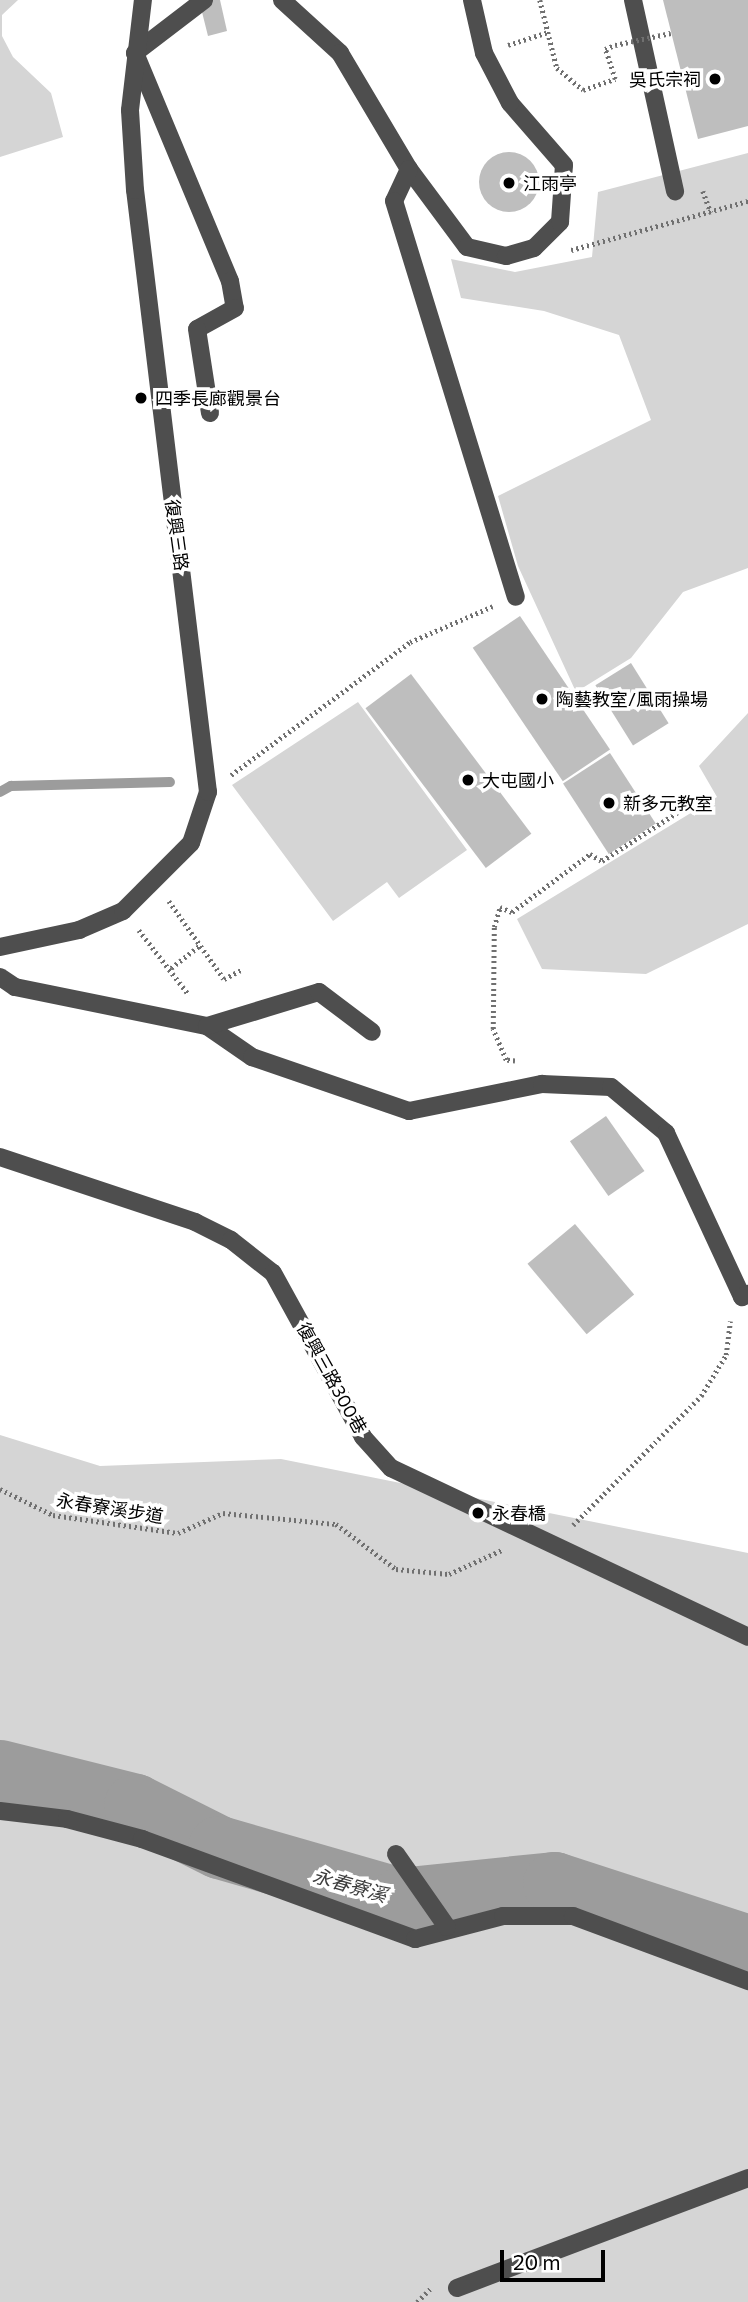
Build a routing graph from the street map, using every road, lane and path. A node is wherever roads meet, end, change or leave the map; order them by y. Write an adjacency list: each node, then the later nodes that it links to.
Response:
1 (143, 0): 9 (street, 復興三路)
2 (204, 0): 9 (street)
3 (282, 0): 11 (street)
4 (472, 0): 10 (street)
5 (540, 0): 7 (path)
6 (632, 0): 12 (street)
7 (548, 32): 8 (path, bridge); 10 (path)
8 (671, 33)
9 (135, 53): 15 (street); 17 (street, 復興三路)
10 (484, 53): 14 (street)
11 (409, 169): 14 (street); 16 (street)
12 (675, 191)
13 (748, 201): 14 (path)
14 (534, 248)
15 (209, 413)
16 (516, 597): 17 (path)
17 (208, 792): 21 (street, 復興三路)
18 (678, 812): 28 (path)
19 (178, 894): 20 (path)
20 (200, 946): 23 (path); 24 (path)
21 (0, 947)
22 (153, 947): 23 (path)
23 (171, 968): 26 (path)
24 (243, 969)
25 (0, 977): 26 (street)
26 (207, 1026): 27 (street); 30 (street)
27 (372, 1032)
28 (506, 1059)
29 (0, 1157): 32 (street, 復興三路300巷)
30 (745, 1295): 33 (path)
31 (0, 1489): 32 (path, 永春寮溪步道)
32 (525, 1531): 34 (street, 復興三路300巷)
33 (580, 1536)
34 (748, 1637)
35 (0, 1811): 37 (street)
36 (396, 1854): 37 (street)
37 (447, 1927): 38 (street)
38 (748, 1980)
39 (748, 2178): 40 (street)
40 (457, 2288)

